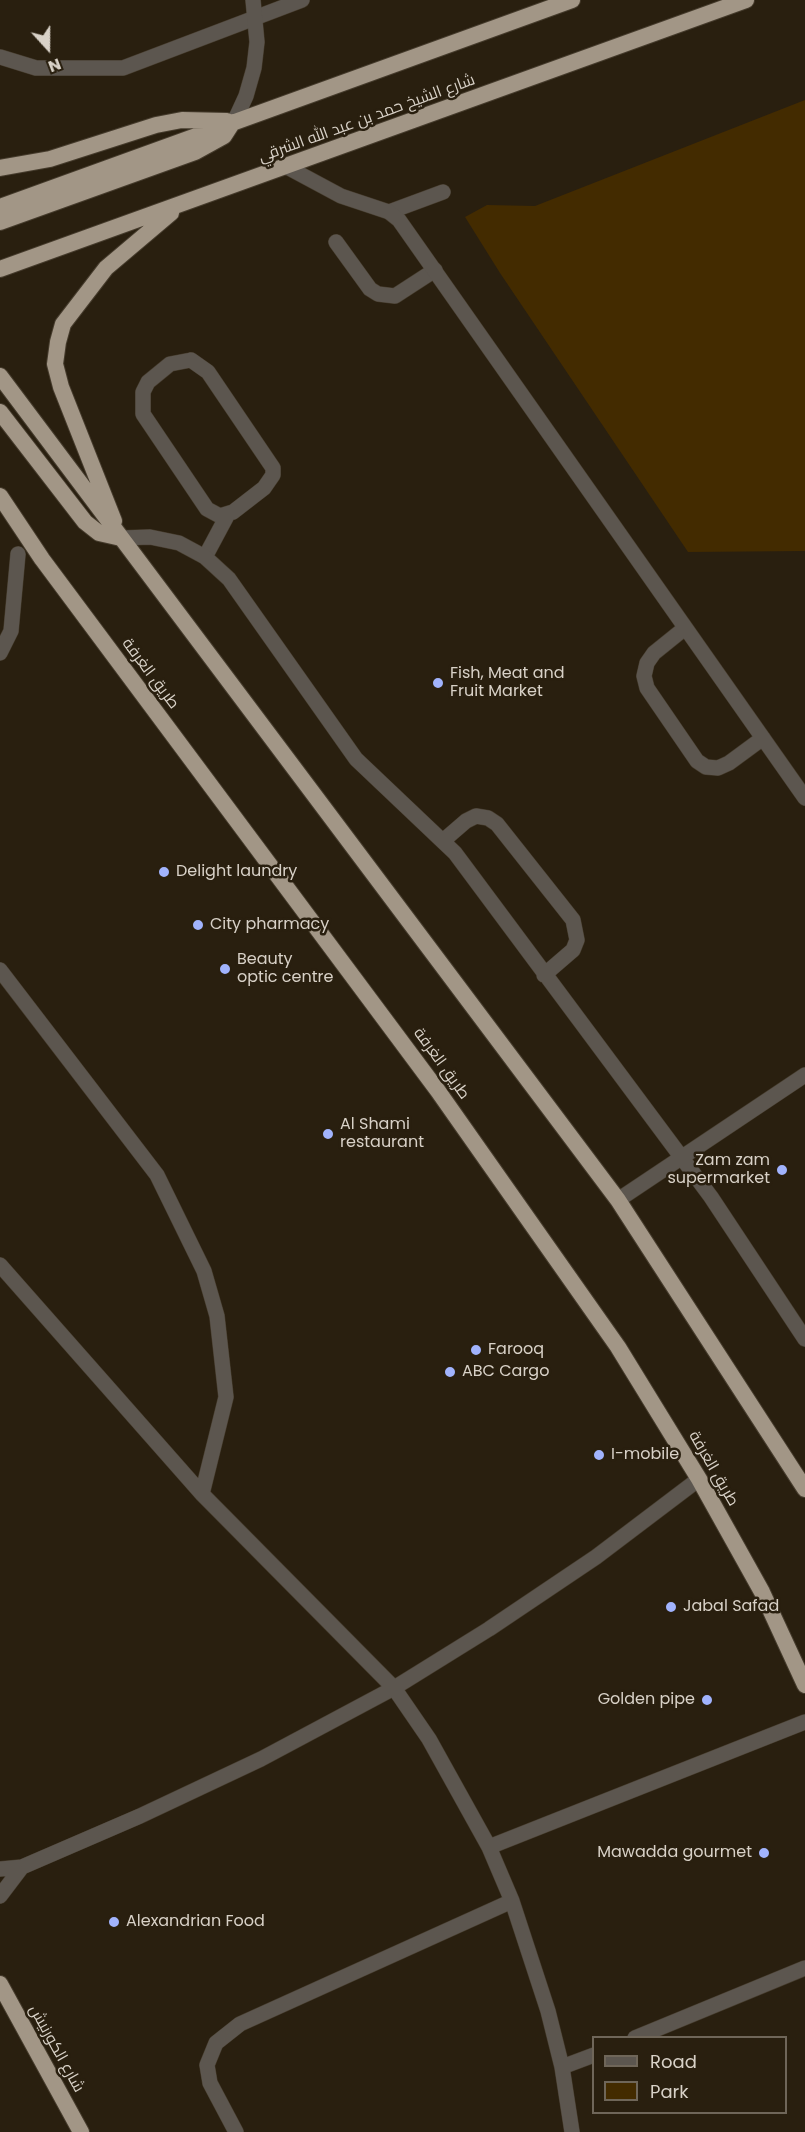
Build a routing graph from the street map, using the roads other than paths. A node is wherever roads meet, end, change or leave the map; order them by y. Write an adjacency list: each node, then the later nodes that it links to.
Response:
1 (253, 0): 5 (street)
2 (302, 0): 5 (street)
3 (572, 0): 7 (highway)
4 (746, 0): 8 (highway, شارع الشيخ حمد بن عبد الله الشرقي)
5 (256, 17): 6 (street); 7 (street)
6 (0, 57)
7 (234, 122): 9 (highway); 12 (highway); 14 (highway)
8 (287, 167): 11 (highway, شارع الشيخ حمد بن عبد الله الشرقي); 13 (street)
9 (0, 168)
10 (442, 192): 13 (street)
11 (179, 206): 16 (highway, شارع الشيخ حمد بن عبد الله الشرقي); 22 (highway)
12 (0, 207)
13 (389, 212): 17 (street)
14 (0, 222)
15 (336, 242): 17 (street)
16 (0, 269)
17 (435, 270): 25 (street)
18 (0, 376): 22 (highway)
19 (0, 412): 22 (highway)
20 (0, 496): 37 (highway, طريق الغرفة)
21 (228, 514): 21 (street); 24 (street)
22 (121, 538): 24 (street); 34 (highway)
23 (18, 554): 26 (street)
24 (205, 557): 29 (street)
25 (685, 628): 27 (street); 27 (street)
26 (0, 653)
27 (763, 738): 28 (street)
28 (805, 798)
29 (444, 840): 31 (street); 31 (street)
30 (0, 970): 39 (street)
31 (544, 975): 33 (street)
32 (805, 1075): 33 (street)
33 (681, 1159): 34 (street); 36 (street)
34 (618, 1200): 38 (highway)
35 (0, 1265): 39 (street)
36 (805, 1339)
37 (699, 1479): 40 (highway, طريق الغرفة); 41 (street)
38 (805, 1489)
39 (202, 1494): 41 (street)
40 (805, 1685)
41 (394, 1689): 43 (street); 44 (street)
42 (805, 1722): 43 (street)
43 (489, 1847): 47 (street)
44 (22, 1867): 45 (street); 46 (street)
45 (0, 1869)
46 (0, 1896)
47 (512, 1901): 52 (street); 54 (street)
48 (805, 1968): 50 (street)
49 (0, 1984): 53 (highway, شارع الكورنيش)
50 (637, 2036)
51 (592, 2056): 52 (street)
52 (562, 2067): 55 (street)
53 (81, 2132)
54 (236, 2132)
55 (572, 2132)

